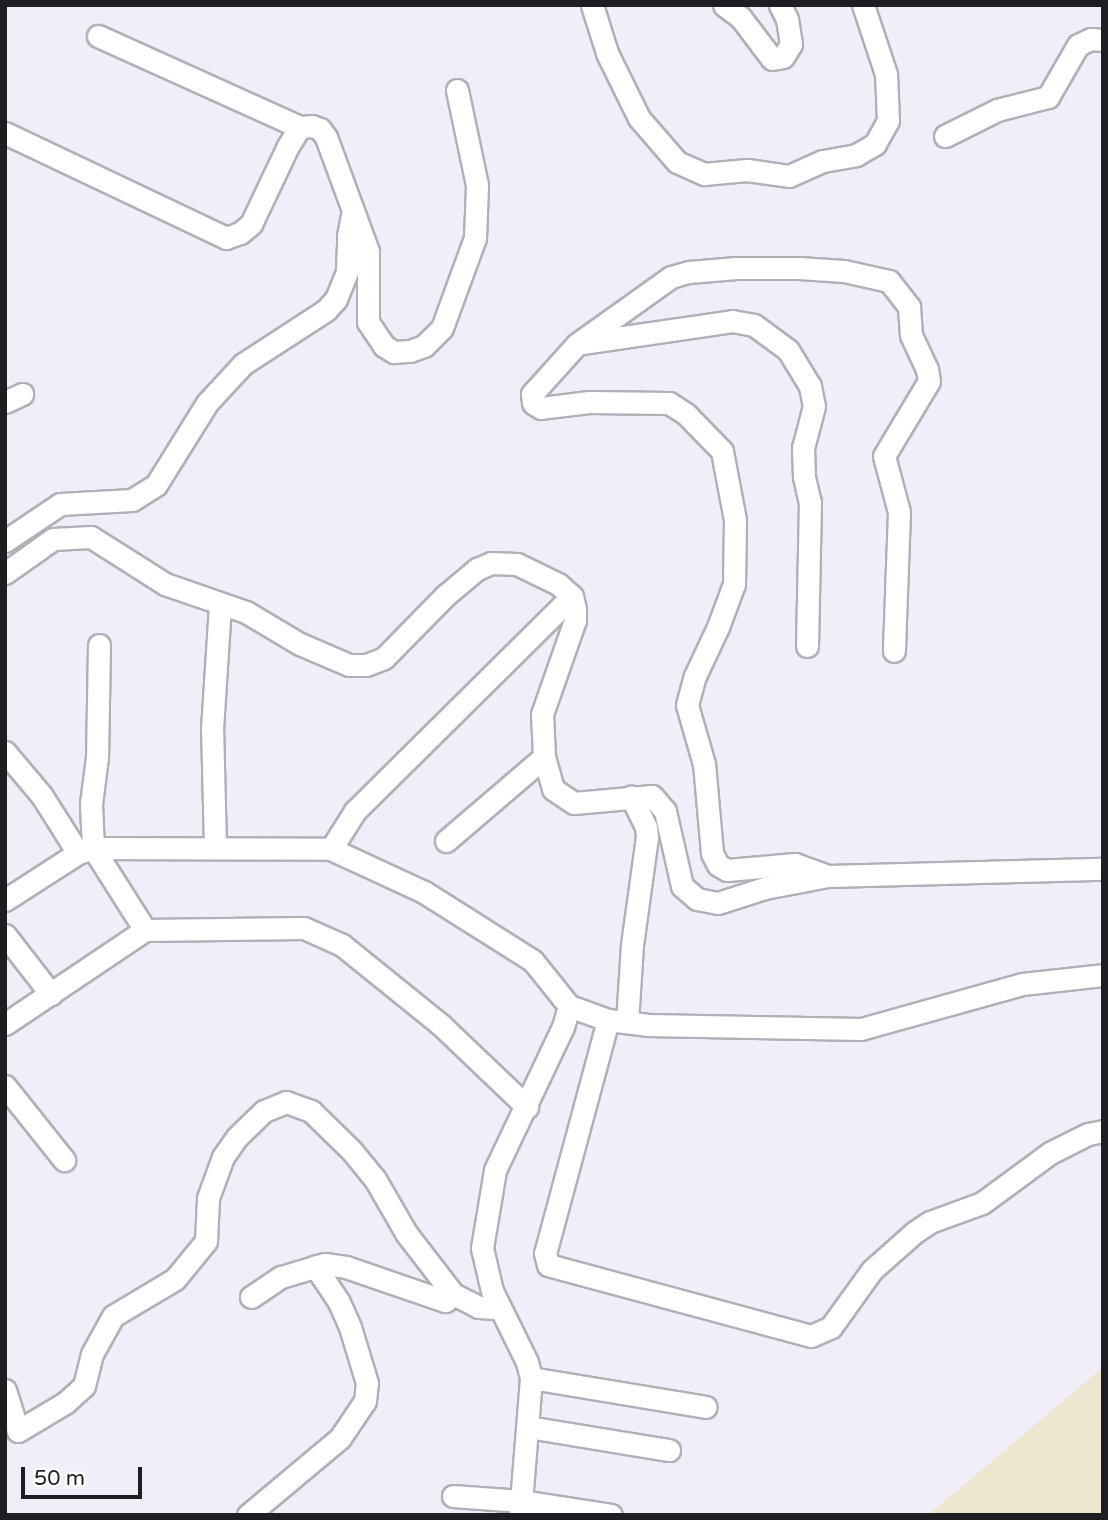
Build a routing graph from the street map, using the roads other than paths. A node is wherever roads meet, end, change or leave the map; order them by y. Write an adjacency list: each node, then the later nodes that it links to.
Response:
1 (592, 5): 4 (street)
2 (724, 5): 3 (street)
3 (780, 5)
4 (863, 5)
5 (98, 36): 8 (street)
6 (1103, 40): 10 (street)
7 (457, 90): 11 (street)
8 (300, 127): 9 (street); 11 (street)
9 (5, 132)
10 (945, 136)
11 (353, 209): 13 (street)
12 (577, 344): 18 (street); 19 (street); 28 (street)
13 (5, 541)
14 (5, 573): 16 (street)
15 (572, 596): 16 (street); 21 (street); 25 (street)
16 (220, 604): 24 (street)
17 (99, 645): 26 (street)
18 (807, 646)
19 (894, 651)
20 (5, 752): 26 (street)
21 (544, 757): 22 (street); 23 (street)
22 (631, 796): 28 (street); 35 (street)
23 (446, 841)
24 (215, 848): 25 (street); 26 (street)
25 (331, 849): 34 (street)
26 (86, 851): 29 (street); 30 (street)
27 (1103, 869): 28 (street)
28 (828, 876)
29 (5, 900)
30 (145, 930): 33 (street); 38 (street)
31 (5, 935): 33 (street)
32 (1103, 975): 35 (street)
33 (51, 994): 36 (street)
34 (569, 1006): 35 (street); 38 (street)
35 (617, 1021): 39 (street)
36 (5, 1024)
37 (5, 1086): 40 (street)
38 (527, 1107): 44 (street)
39 (1103, 1131)
40 (64, 1160)
41 (315, 1266): 42 (street); 43 (street); 53 (street)
42 (453, 1294): 44 (street); 49 (street)
43 (251, 1297)
44 (499, 1308): 45 (street)
45 (531, 1378): 47 (street); 48 (street)
46 (5, 1390): 49 (street)
47 (706, 1407)
48 (528, 1427): 50 (street); 52 (street)
49 (12, 1434)
50 (669, 1450)
51 (453, 1496): 52 (street)
52 (521, 1508): 54 (street)
53 (248, 1515)
54 (611, 1515)

